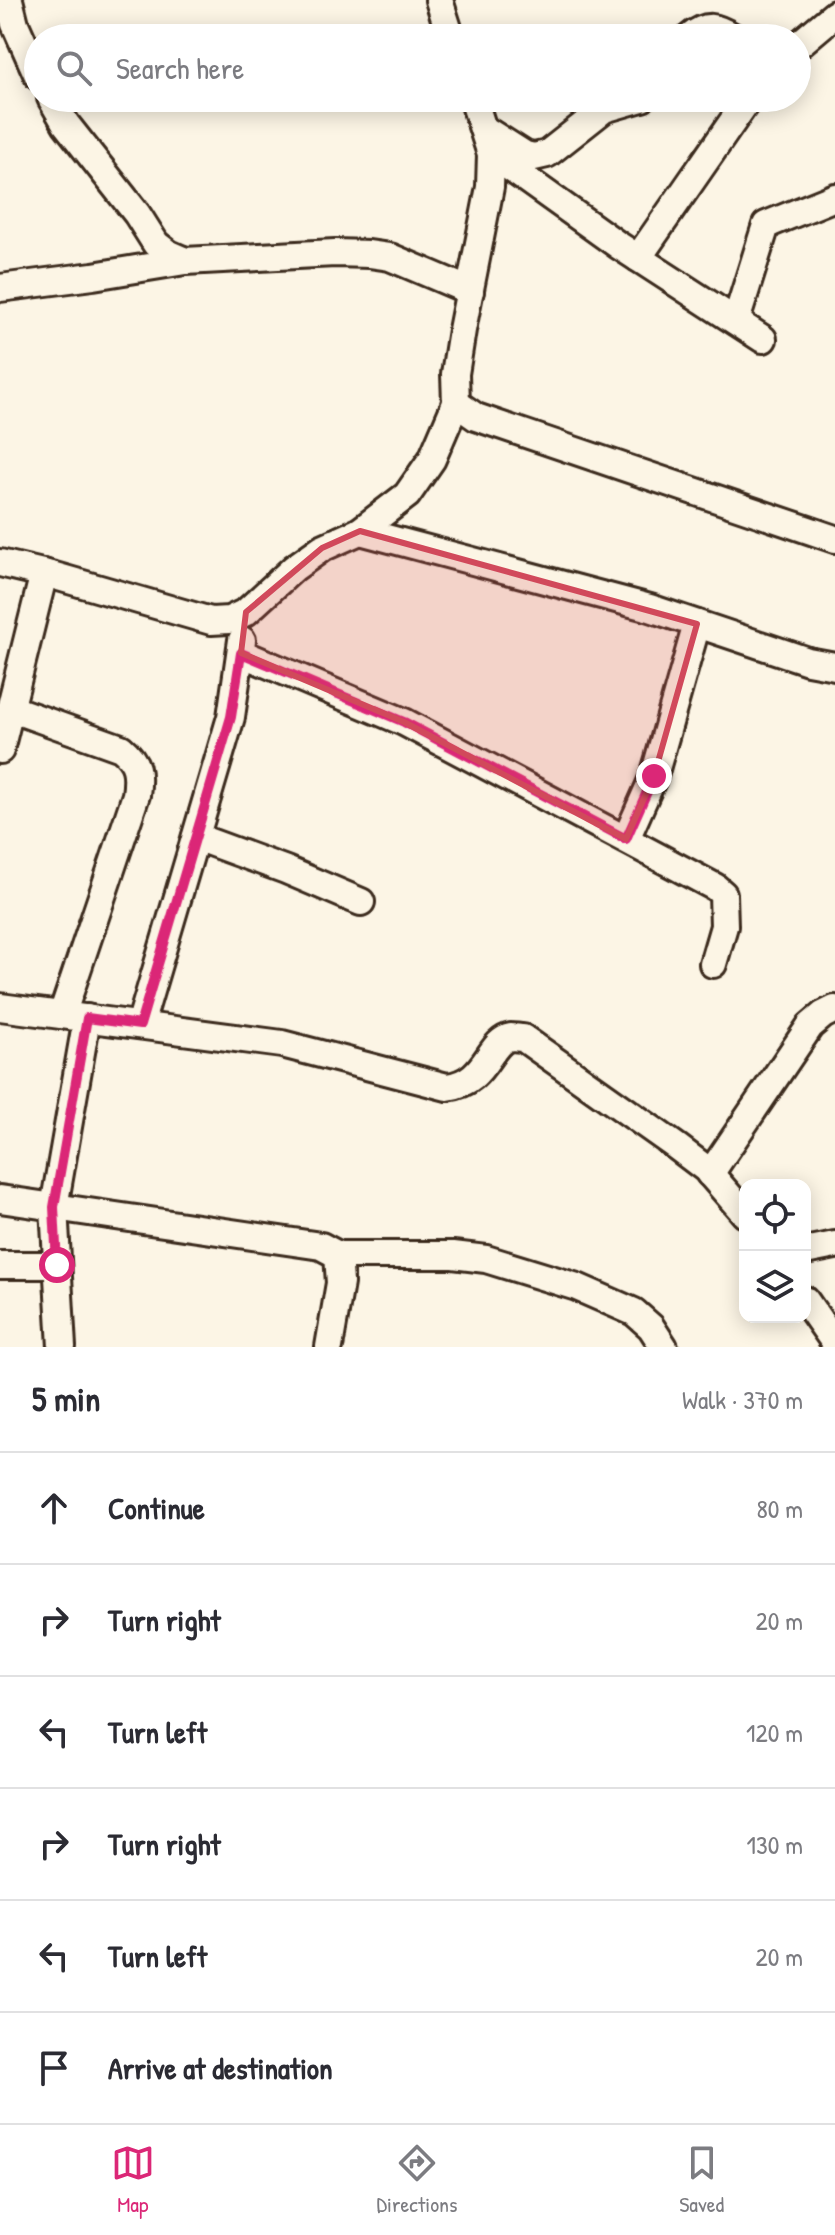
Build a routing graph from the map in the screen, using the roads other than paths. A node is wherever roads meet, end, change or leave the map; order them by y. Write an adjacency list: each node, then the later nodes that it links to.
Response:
1 (9, 0): 6 (street)
2 (439, 0): 4 (street)
3 (835, 14): 5 (street)
4 (447, 24)
5 (811, 34)
6 (24, 44)
7 (59, 112): 14 (street)
8 (478, 112): 11 (street)
9 (600, 112): 11 (street)
10 (739, 112): 13 (street)
11 (488, 142): 13 (street); 16 (street)
12 (835, 197): 17 (street)
13 (638, 258): 17 (street)
14 (185, 261): 15 (street); 16 (street)
15 (0, 288)
16 (470, 291): 19 (street)
17 (736, 321): 18 (street)
18 (763, 339)
19 (456, 403): 20 (street); 21 (street)
20 (360, 531): 24 (street); 25 (street)
21 (835, 539)
22 (0, 563): 23 (street)
23 (44, 573): 24 (street); 28 (street)
24 (246, 612): 26 (street)
25 (697, 624): 27 (street); 31 (street)
26 (241, 653): 30 (street); 31 (street)
27 (835, 666)
28 (12, 709): 29 (street); 36 (street)
29 (0, 750)
30 (196, 837): 32 (street); 37 (street)
31 (626, 839): 33 (street)
32 (361, 902)
33 (713, 964)
34 (0, 1007): 36 (street)
35 (835, 1009): 38 (street)
36 (75, 1017): 37 (street); 40 (street)
37 (140, 1025): 38 (street)
38 (710, 1174): 41 (street)
39 (0, 1199): 40 (street)
40 (54, 1207): 44 (street); 46 (street)
41 (739, 1207)
42 (835, 1245): 43 (street)
43 (811, 1250)
44 (338, 1255): 50 (street); 51 (street)
45 (0, 1265): 46 (street)
46 (57, 1265): 49 (street)
47 (811, 1309): 48 (street)
48 (835, 1343)
49 (62, 1347)
50 (329, 1347)
51 (664, 1347)

